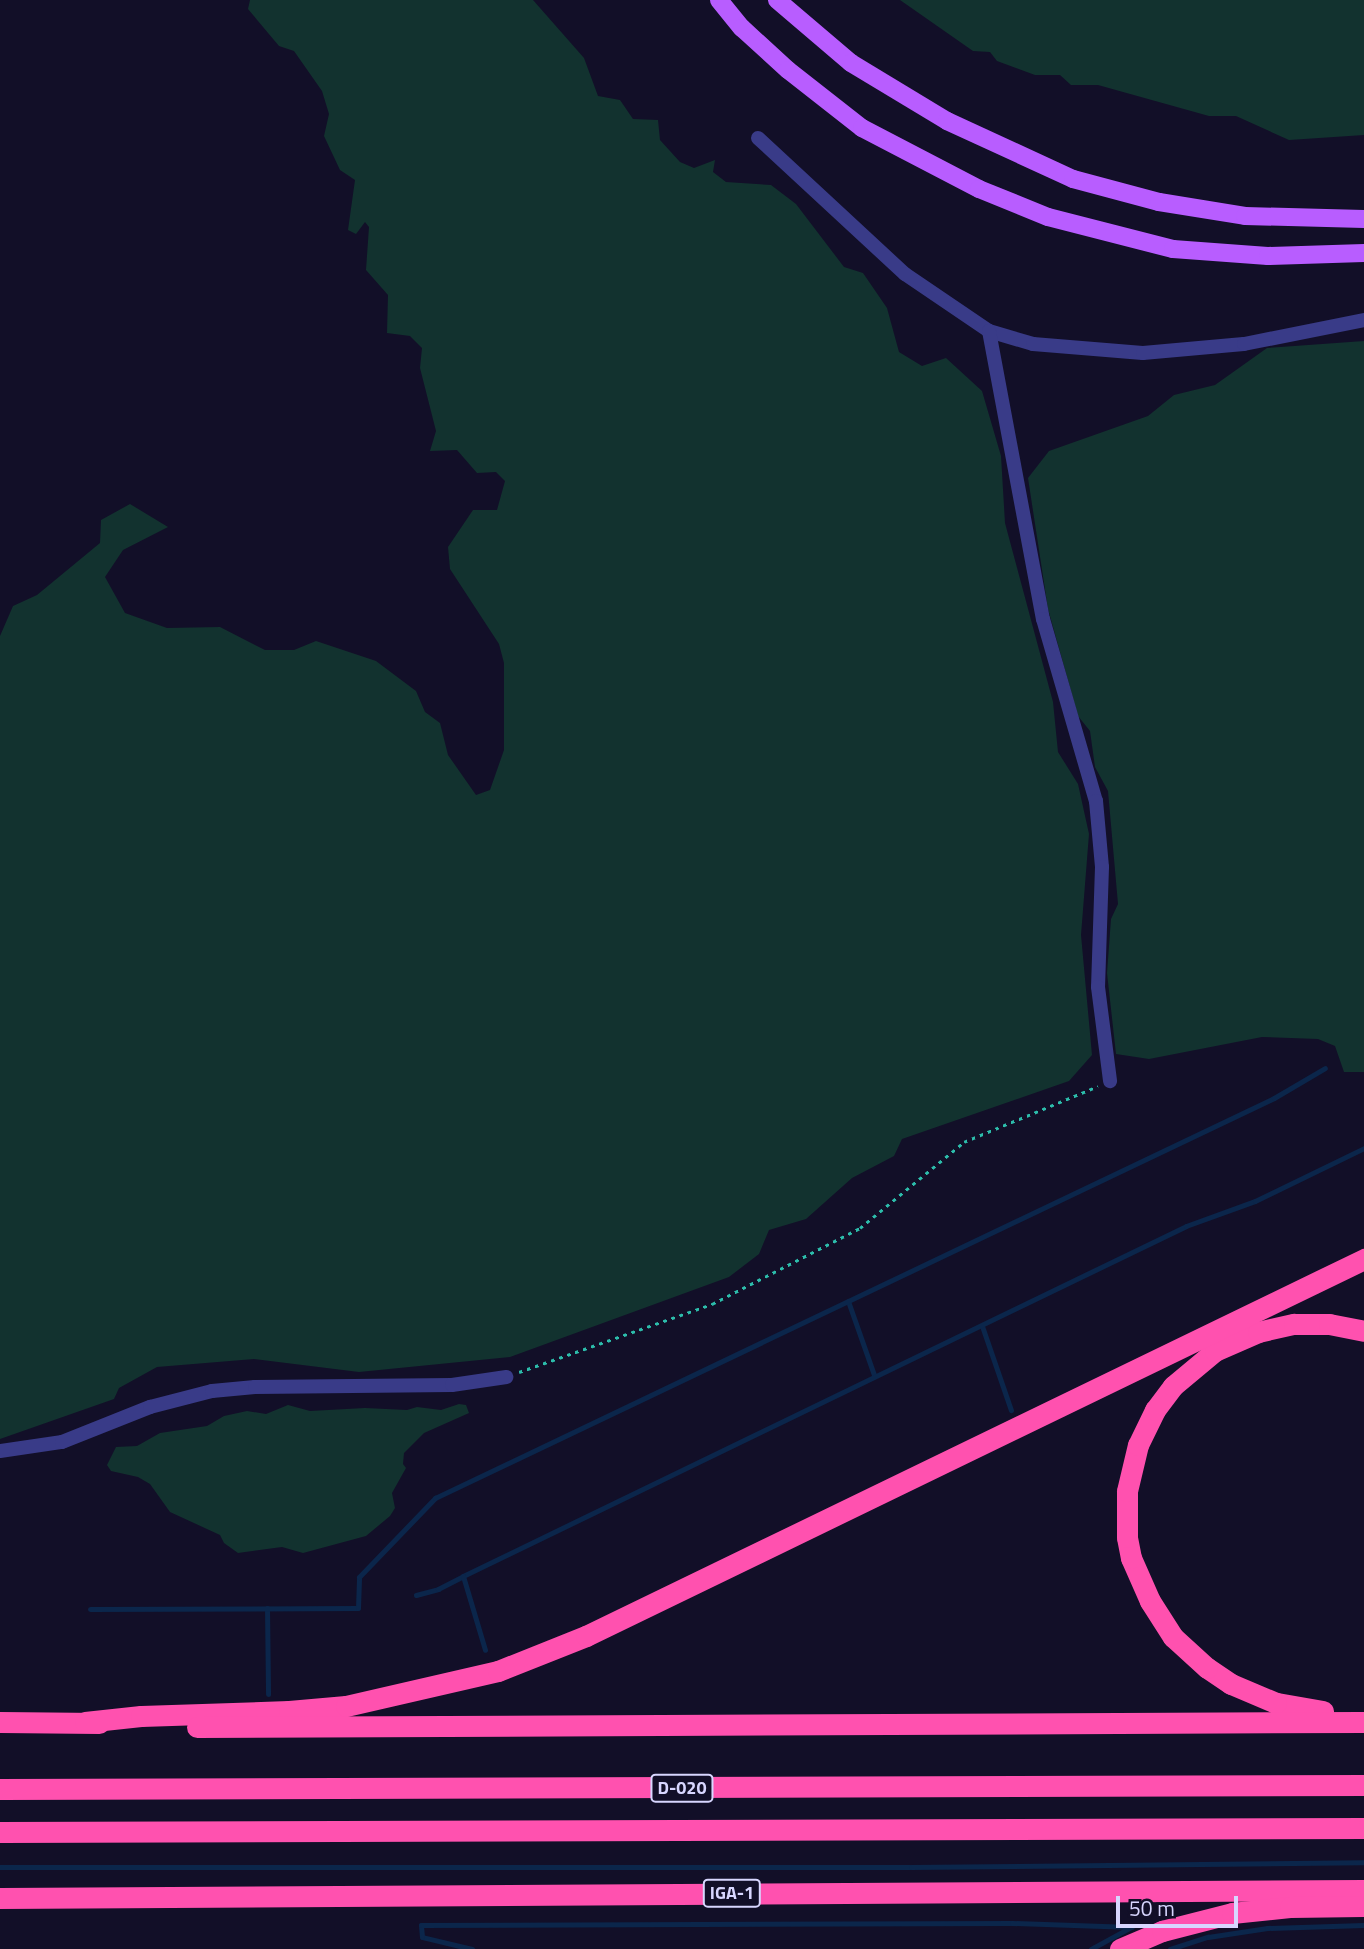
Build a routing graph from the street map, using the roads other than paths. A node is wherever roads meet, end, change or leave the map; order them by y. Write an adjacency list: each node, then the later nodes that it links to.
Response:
1 (719, 0): 5 (main road)
2 (777, 0): 4 (main road)
3 (758, 138): 7 (street)
4 (1364, 219)
5 (1364, 253)
6 (1364, 320): 7 (street)
7 (989, 331): 8 (street)
8 (1110, 1081)
9 (1364, 1259): 15 (highway)
10 (1364, 1331): 13 (highway)
11 (506, 1377): 12 (street)
12 (0, 1451)
13 (1364, 1712)
14 (0, 1722): 15 (highway)
15 (85, 1722): 16 (highway)
16 (1364, 1722)
17 (1364, 1785): 18 (highway, D-020)
18 (0, 1789)
19 (1364, 1828): 20 (highway, D-020)
20 (0, 1832)
21 (1364, 1890): 22 (highway, IGA-1)
22 (0, 1898)
23 (1364, 1906): 24 (highway)
24 (1120, 1949)

